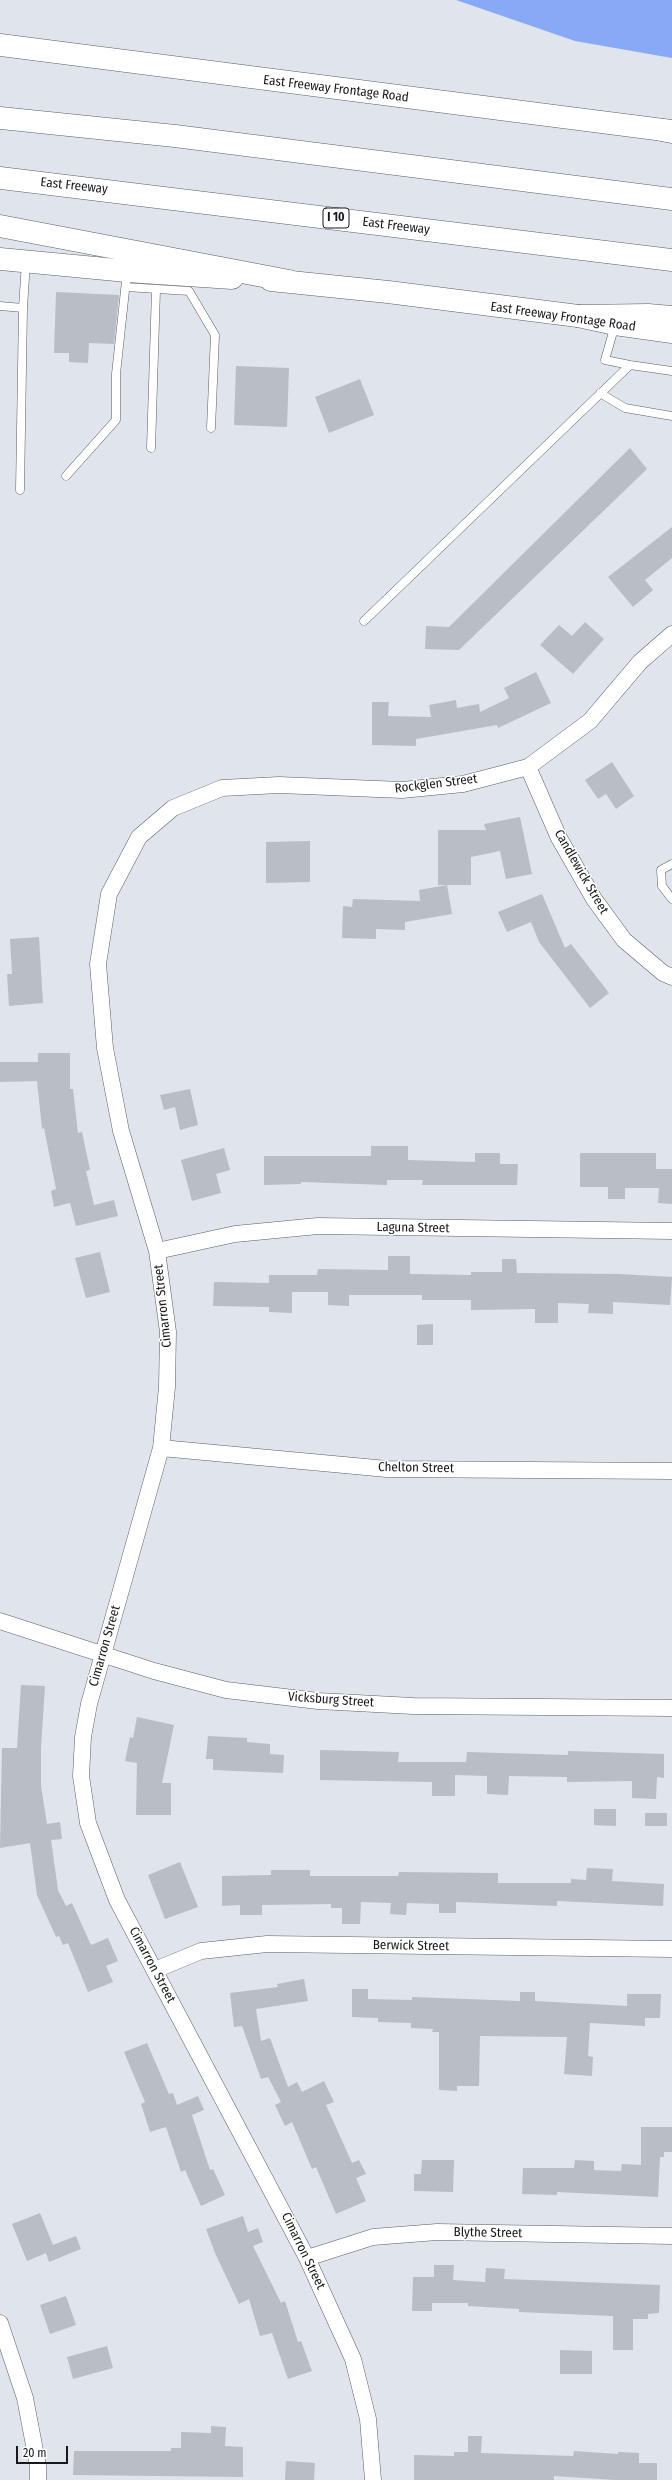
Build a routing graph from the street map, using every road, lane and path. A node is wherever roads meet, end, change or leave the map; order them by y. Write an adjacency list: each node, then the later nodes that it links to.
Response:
1 (0, 45): 3 (main road, East Freeway Frontage Road)
2 (0, 118): 5 (main road)
3 (669, 131)
4 (0, 178): 8 (main road, East Freeway / I 10)
5 (672, 199)
6 (0, 226): 11 (main road)
7 (0, 259): 9 (main road, East Freeway Frontage Road)
8 (672, 260)
9 (26, 262): 10 (main road, East Freeway Frontage Road); 14 (lane)
10 (127, 279): 11 (main road, East Freeway Frontage Road); 12 (lane); 25 (lane)
11 (289, 281): 15 (main road, East Freeway Frontage Road)
12 (156, 290): 23 (lane); 24 (lane)
13 (0, 306): 14 (lane)
14 (22, 308): 26 (lane)
15 (578, 316): 16 (main road); 17 (main road, East Freeway Frontage Road)
16 (672, 317)
17 (615, 324): 18 (main road, East Freeway Frontage Road); 19 (lane)
18 (672, 332)
19 (630, 364): 20 (lane); 21 (lane)
20 (672, 371)
21 (600, 393): 22 (lane); 27 (lane)
22 (672, 416)
23 (211, 428)
24 (151, 448)
25 (66, 476)
26 (20, 490)
27 (364, 621)
28 (672, 634): 29 (street, Rockglen Street)
29 (528, 767): 30 (street, Rockglen Street); 33 (street, Candlewick Street)
30 (196, 799): 35 (street, Cimarron Street)
31 (672, 864): 32 (lane)
32 (672, 899)
33 (672, 977)
34 (672, 1231): 35 (street, Laguna Street)
35 (156, 1251): 36 (street, Cimarron Street)
36 (161, 1448): 37 (street, Chelton Street); 39 (street, Cimarron Street)
37 (672, 1471)
38 (0, 1621): 39 (street, Vicksburg Street)
39 (103, 1654): 40 (street, Vicksburg Street); 42 (street, Cimarron Street)
40 (672, 1708)
41 (672, 1949): 42 (street, Berwick Street)
42 (154, 1970): 44 (street, Cimarron Street)
43 (672, 2236): 44 (street, Blythe Street)
44 (307, 2258): 47 (street, Cimarron Street)
45 (0, 2323): 46 (street)
46 (38, 2480)
47 (373, 2480)

